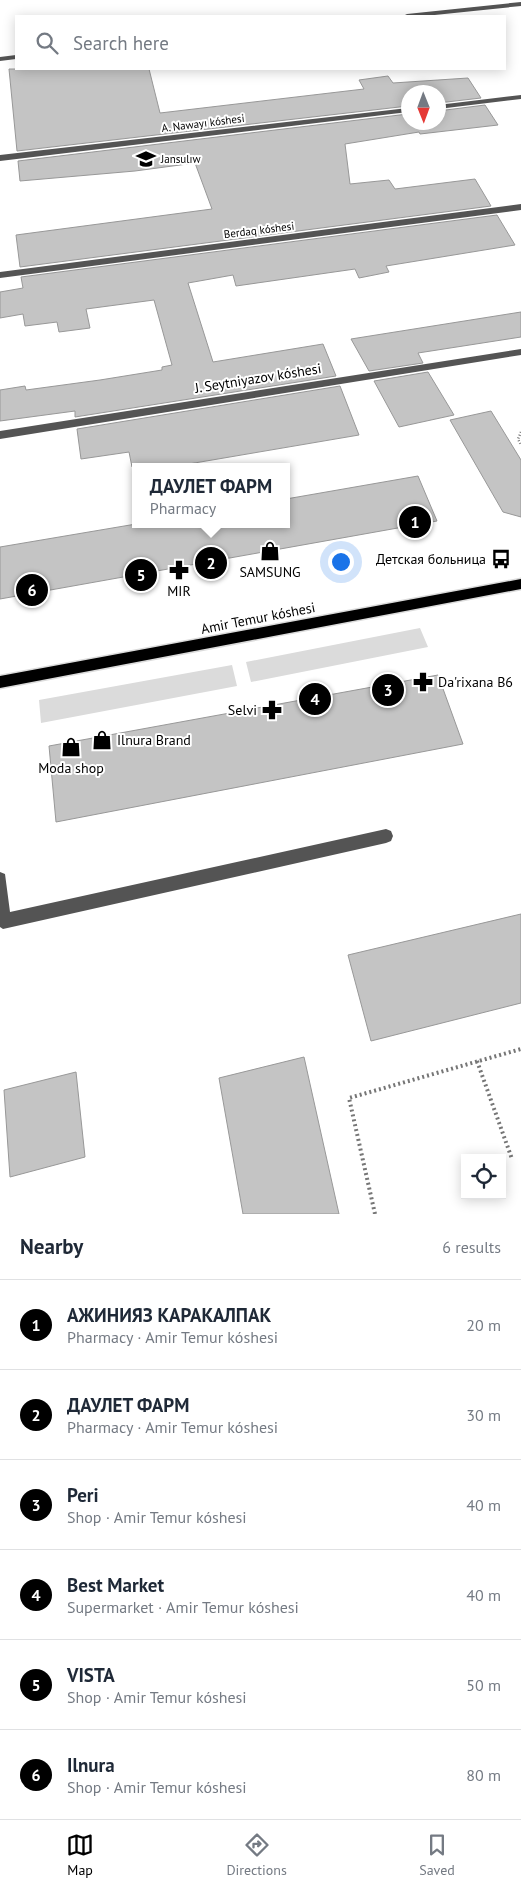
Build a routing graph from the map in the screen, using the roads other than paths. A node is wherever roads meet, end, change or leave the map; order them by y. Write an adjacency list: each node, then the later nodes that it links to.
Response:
1 (521, 4): 2 (street)
2 (416, 15)
3 (15, 57): 4 (street)
4 (0, 59)
5 (521, 97): 6 (street)
6 (446, 106)
7 (401, 111): 8 (street, A. Nawayı kóshesi)
8 (0, 158)
9 (521, 207): 10 (street, Berdaq kóshesi)
10 (0, 275)
11 (521, 352): 12 (street, J. Seytniyazov kóshesi)
12 (0, 435)
13 (521, 584): 14 (main road, Amir Temur kóshesi)
14 (0, 682)
15 (386, 836): 16 (street)
16 (0, 879)

